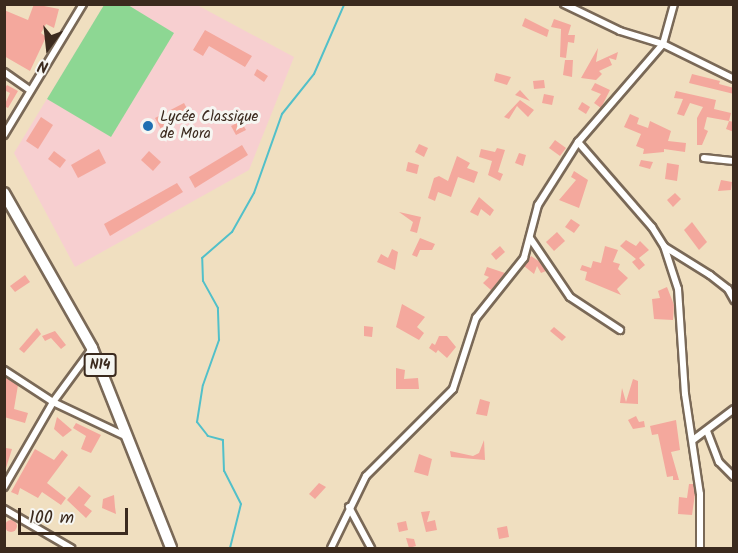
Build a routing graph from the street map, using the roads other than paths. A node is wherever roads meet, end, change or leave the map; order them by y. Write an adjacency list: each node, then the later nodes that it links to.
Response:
1 (83, 4): 7 (street)
2 (564, 4): 4 (street)
3 (674, 4): 4 (street)
4 (663, 44): 6 (street); 9 (street)
5 (4, 72): 7 (street)
6 (734, 79)
7 (30, 90): 8 (street)
8 (4, 135)
9 (578, 142): 13 (street); 14 (street)
10 (704, 159): 11 (street)
11 (734, 161)
12 (4, 194): 17 (highway, N14)
13 (529, 236): 16 (street); 26 (street)
14 (664, 246): 15 (street); 23 (street)
15 (732, 296)
16 (620, 330)
17 (92, 348): 19 (street); 22 (highway, N14)
18 (4, 370): 19 (street)
19 (53, 402): 22 (street); 25 (street)
20 (734, 409): 21 (street)
21 (706, 431): 23 (street); 24 (street)
22 (130, 438): 29 (highway, N14)
23 (693, 440): 32 (street)
24 (734, 477)
25 (4, 487)
26 (349, 507): 30 (street); 31 (street)
27 (4, 509): 28 (street)
28 (71, 549)
29 (171, 549)
30 (331, 549)
31 (371, 549)
32 (700, 549)

